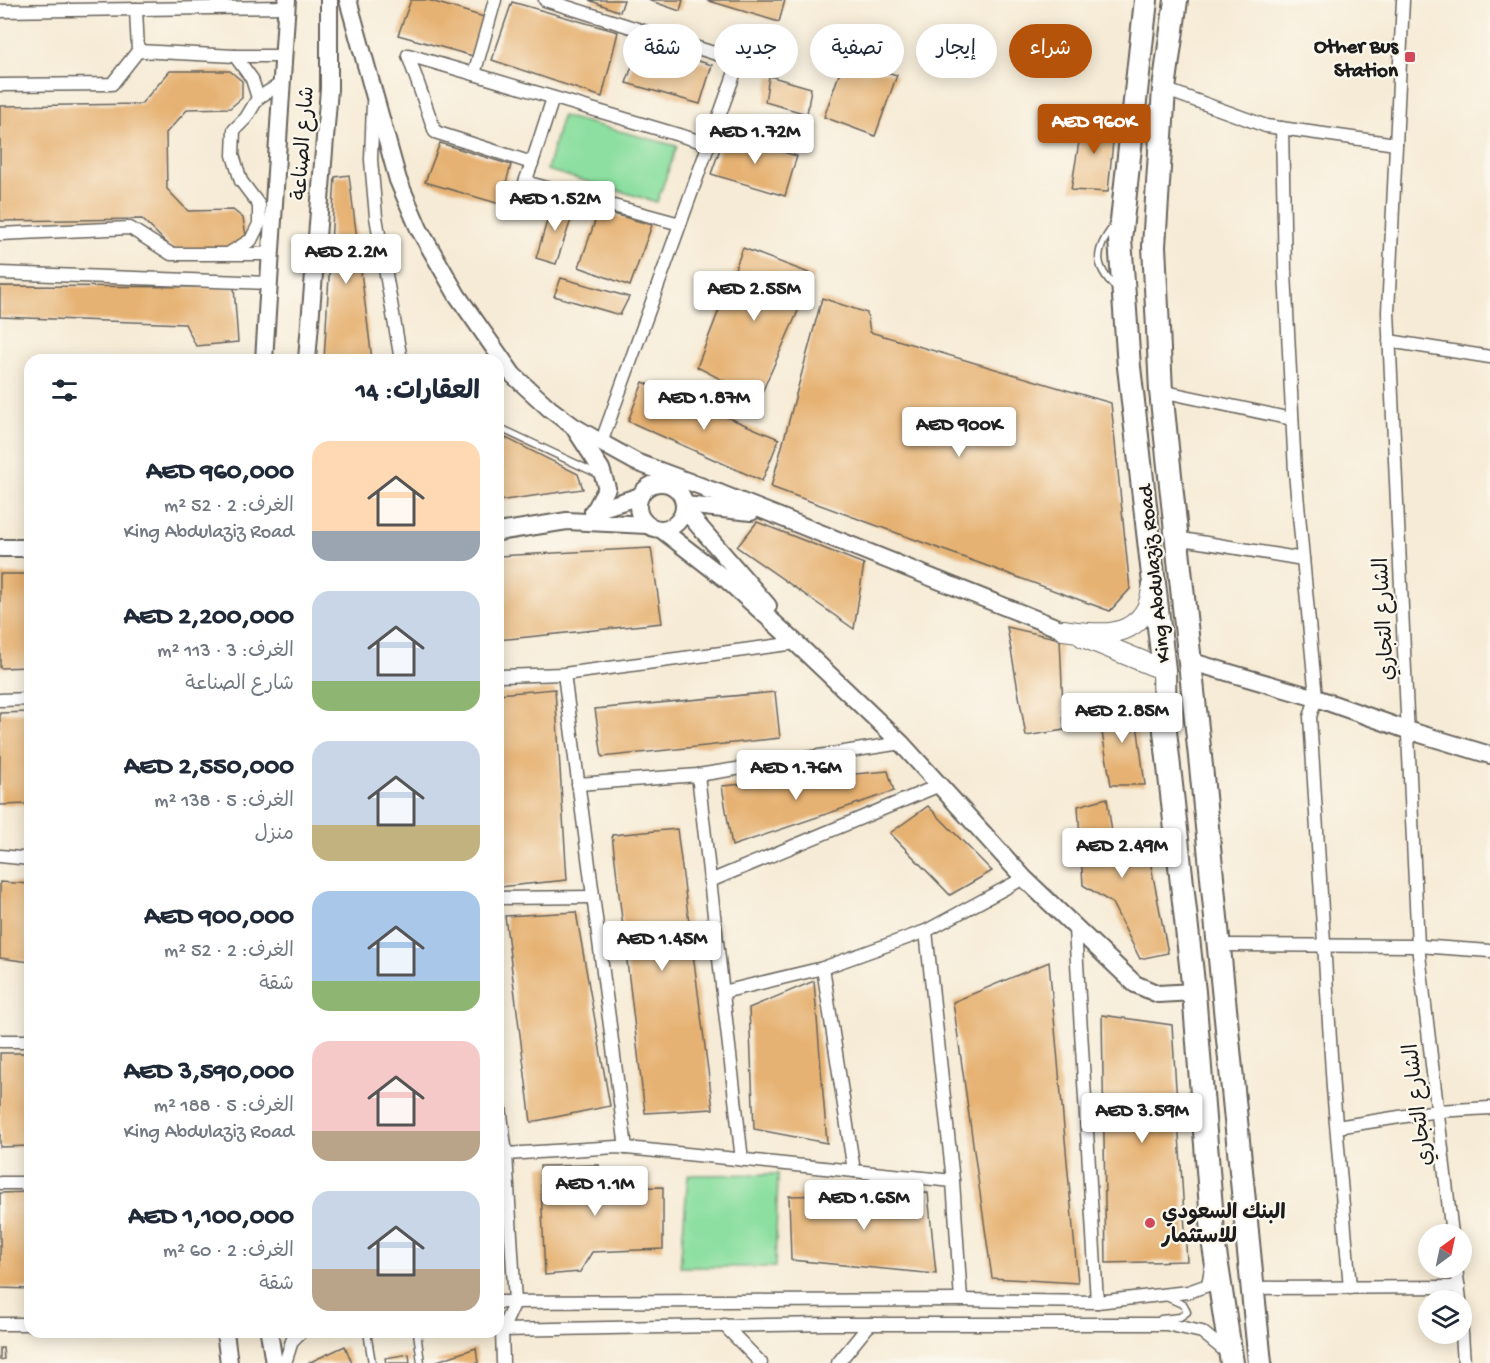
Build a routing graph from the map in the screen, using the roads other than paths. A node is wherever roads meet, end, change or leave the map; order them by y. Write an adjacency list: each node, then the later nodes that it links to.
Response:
1 (329, 0): 34 (street, شارع الصناعة)
2 (348, 0): 18 (street)
3 (495, 0): 14 (street)
4 (544, 0): 22 (street)
5 (1146, 0): 59 (highway, King Abdulaziz Road)
6 (1176, 0): 17 (highway, King Abdulaziz Road)
7 (1403, 0): 23 (street, الشارع التجاري)
8 (286, 3): 9 (street); 13 (street, شارع الصناعة)
9 (136, 9): 10 (street); 11 (street)
10 (0, 10)
11 (138, 51): 12 (street); 16 (street)
12 (235, 56): 13 (street); 19 (street)
13 (283, 56): 15 (street, شارع الصناعة)
14 (474, 74): 20 (street); 24 (street)
15 (282, 83): 19 (street); 25 (street, شارع الصناعة)
16 (0, 85)
17 (1164, 89): 21 (street); 39 (highway, King Abdulaziz Road)
18 (373, 92): 35 (street); 36 (street)
19 (258, 98): 25 (street)
20 (553, 98): 22 (street); 24 (street)
21 (1282, 128): 23 (street); 40 (street)
22 (709, 144): 26 (street)
23 (1396, 144): 32 (street, الشارع التجاري)
24 (532, 163): 26 (street)
25 (267, 206): 28 (street); 29 (street, شارع الصناعة)
26 (680, 224): 43 (street)
27 (0, 234): 28 (street)
28 (228, 254): 29 (street)
29 (271, 254): 31 (street, شارع الصناعة)
30 (0, 273): 31 (street)
31 (269, 283): 33 (street, شارع الصناعة)
32 (1389, 341): 37 (street); 69 (street, الشارع التجاري)
33 (264, 354)
34 (307, 354)
35 (400, 354)
36 (498, 354)
37 (1490, 357)
38 (504, 362): 41 (street)
39 (1161, 391): 40 (street); 55 (highway, King Abdulaziz Road)
40 (1292, 419): 58 (street)
41 (573, 426): 43 (street); 45 (street)
42 (504, 430): 45 (lane)
43 (601, 443): 44 (street)
44 (636, 462): 46 (street); 47 (street)
45 (603, 477): 50 (street)
46 (668, 484): 47 (street); 48 (street); 49 (street)
47 (719, 493): 51 (street)
48 (640, 496): 50 (street); 53 (street)
49 (685, 507): 51 (street); 53 (street); 61 (street)
50 (595, 510): 52 (street)
51 (776, 515): 60 (street)
52 (567, 521): 53 (street); 54 (street)
53 (655, 528): 61 (street)
54 (504, 531)
55 (1176, 537): 58 (street); 62 (highway, King Abdulaziz Road)
56 (0, 548): 57 (street)
57 (24, 548)
58 (1304, 559): 66 (street)
59 (1154, 583): 60 (main road); 63 (highway, King Abdulaziz Road)
60 (1063, 630): 63 (main road)
61 (796, 643): 64 (street); 70 (street)
62 (1188, 661): 66 (street); 83 (highway, King Abdulaziz Road)
63 (1164, 670): 89 (highway, King Abdulaziz Road)
64 (564, 674): 65 (street); 73 (street)
65 (504, 676)
66 (1316, 698): 69 (street); 84 (street)
67 (24, 699): 68 (street)
68 (0, 700)
69 (1407, 730): 71 (street); 85 (street, الشارع التجاري)
70 (901, 743): 72 (street); 74 (street)
71 (1490, 755)
72 (698, 775): 73 (street); 78 (street)
73 (578, 784): 79 (street)
74 (940, 785): 77 (street); 78 (street)
75 (0, 856): 76 (street)
76 (24, 858)
77 (1024, 878): 81 (street); 82 (street)
78 (710, 881): 88 (street)
79 (593, 897): 80 (street); 96 (street)
80 (504, 898)
81 (1075, 928): 89 (street); 114 (street)
82 (926, 931): 87 (street); 100 (street)
83 (1218, 945): 84 (street); 107 (highway, King Abdulaziz Road)
84 (1324, 945): 85 (street); 94 (street)
85 (1418, 946): 86 (street); 93 (street, الشارع التجاري)
86 (1490, 951)
87 (823, 968): 88 (street); 99 (street)
88 (723, 992): 98 (street)
89 (1194, 992): 104 (highway, King Abdulaziz Road)
90 (0, 1041): 91 (street)
91 (24, 1041)
92 (1490, 1108): 93 (street)
93 (1437, 1111): 94 (street); 103 (street, الشارع التجاري)
94 (1337, 1127): 108 (street)
95 (504, 1138): 97 (street)
96 (626, 1148): 97 (street); 98 (street)
97 (506, 1154): 113 (street)
98 (742, 1160): 99 (street)
99 (854, 1171): 100 (street)
100 (953, 1181): 111 (street)
101 (0, 1183): 102 (street)
102 (24, 1183)
103 (1451, 1224)
104 (1214, 1246): 110 (street); 129 (highway, King Abdulaziz Road)
105 (1458, 1278): 106 (street)
106 (1459, 1287): 108 (street); 109 (street)
107 (1253, 1288): 108 (street); 138 (highway, King Abdulaziz Road)
108 (1350, 1288)
109 (1459, 1290)
110 (1159, 1295): 114 (street); 117 (lane)
111 (962, 1300): 113 (street); 114 (street)
112 (504, 1302): 113 (street)
113 (515, 1302): 115 (street)
114 (1096, 1302)
115 (504, 1323)
116 (870, 1323): 117 (street); 120 (street); 137 (street)
117 (1113, 1323): 129 (street)
118 (0, 1324): 119 (street)
119 (24, 1324)
120 (724, 1325): 121 (street); 136 (street)
121 (504, 1330)
122 (226, 1338): 130 (street)
123 (270, 1338): 131 (street)
124 (295, 1338): 132 (street)
125 (368, 1338): 133 (lane)
126 (418, 1338): 134 (lane)
127 (501, 1338): 135 (street)
128 (1463, 1344): 139 (street)
129 (1231, 1359)
130 (229, 1363)
131 (274, 1363)
132 (285, 1363)
133 (372, 1363)
134 (421, 1363)
135 (503, 1363)
136 (762, 1363)
137 (838, 1363)
138 (1260, 1363)
139 (1464, 1363)

